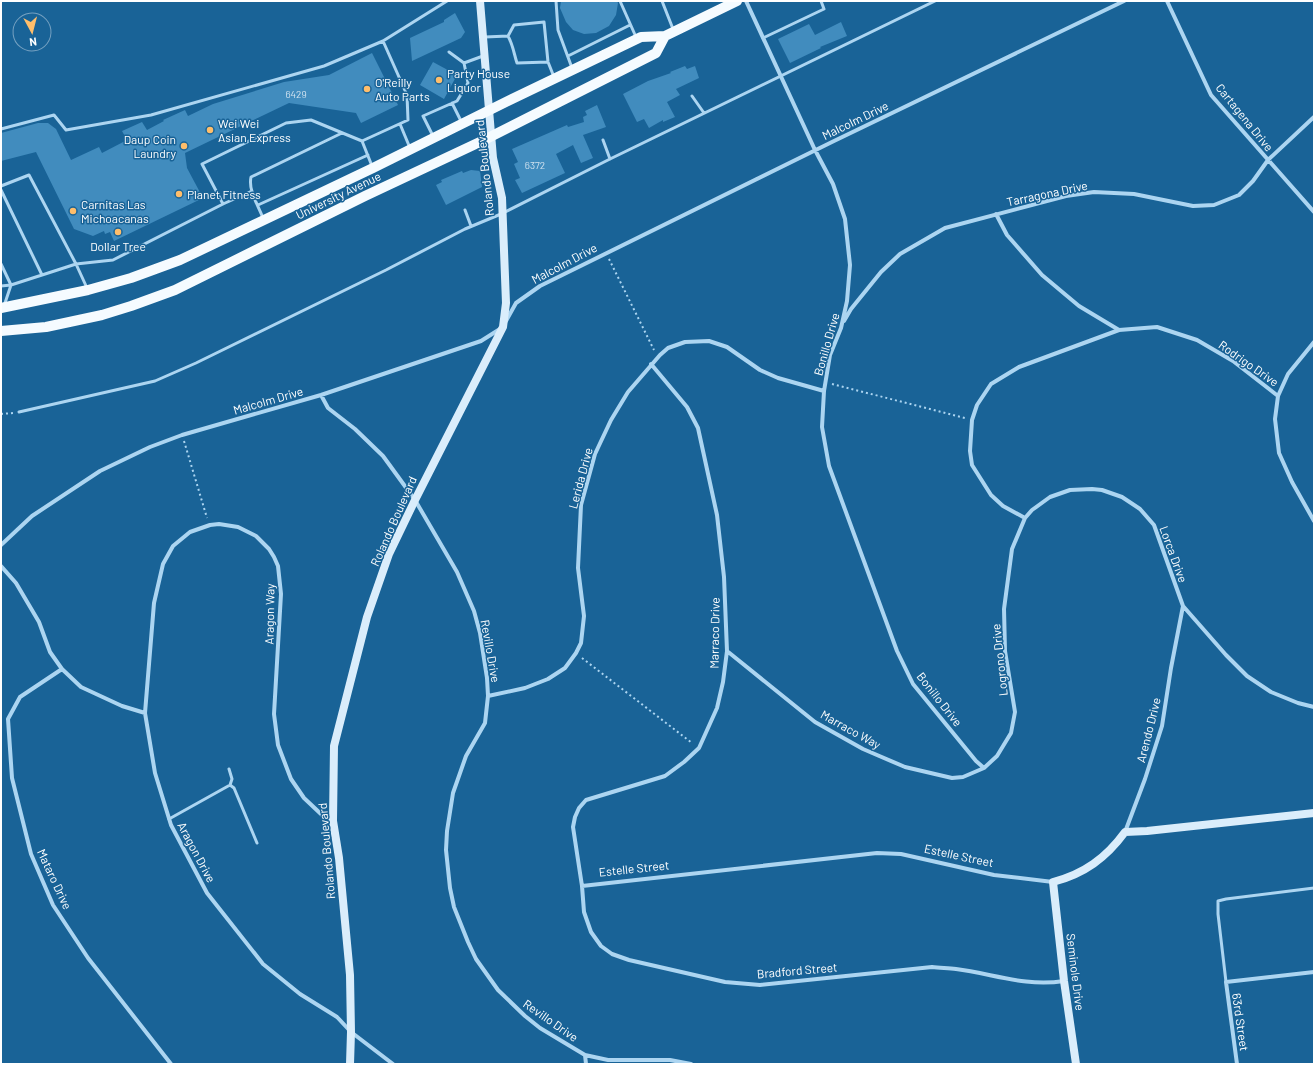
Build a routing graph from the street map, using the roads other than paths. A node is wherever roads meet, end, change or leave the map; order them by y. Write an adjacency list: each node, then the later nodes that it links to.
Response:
1 (447, 1): 19 (lane)
2 (480, 1): 16 (street, Rolando Boulevard)
3 (556, 1): 22 (lane)
4 (620, 1): 12 (lane)
5 (662, 1): 13 (lane)
6 (737, 1): 13 (main road, University Avenue)
7 (746, 1): 17 (street, Bonillo Drive)
8 (821, 1): 17 (lane)
9 (935, 1): 26 (lane)
10 (1124, 1): 42 (street, Malcolm Drive)
11 (1167, 1): 45 (street, Cartagena Drive)
12 (630, 25): 18 (lane); 22 (lane)
13 (674, 31): 15 (main road, University Avenue)
14 (508, 36): 16 (lane); 23 (lane); 23 (lane)
15 (664, 36): 18 (main road, University Avenue); 37 (main road, University Avenue)
16 (483, 37): 21 (street, Rolando Boulevard)
17 (763, 38): 26 (street, Bonillo Drive)
18 (636, 39): 25 (main road, University Avenue)
19 (383, 41): 33 (lane); 35 (lane)
20 (449, 52): 24 (lane)
21 (485, 56): 24 (lane); 30 (street, Rolando Boulevard)
22 (568, 56): 25 (lane)
23 (548, 62): 27 (lane)
24 (464, 63): 29 (lane)
25 (573, 70): 27 (main road, University Avenue)
26 (780, 76): 31 (lane); 42 (street, Bonillo Drive)
27 (555, 79): 30 (main road, University Avenue)
28 (692, 96): 31 (lane)
29 (452, 103): 34 (lane); 38 (lane)
30 (490, 110): 34 (main road, University Avenue); 37 (street, Rolando Boulevard)
31 (704, 113): 44 (lane)
32 (1314, 117): 45 (street, Tarragona Drive)
33 (400, 124): 40 (lane); 41 (lane)
34 (462, 124): 38 (main road, University Avenue)
35 (1, 129)
36 (342, 133): 40 (lane); 49 (lane); 50 (lane)
37 (492, 136): 54 (street, Rolando Boulevard); 68 (main road, University Avenue)
38 (434, 138): 41 (main road, University Avenue)
39 (603, 140): 44 (lane)
40 (362, 141): 43 (lane)
41 (411, 149): 46 (main road, University Avenue)
42 (815, 150): 65 (street, Malcolm Drive); 66 (street, Bonillo Drive)
43 (368, 155): 46 (lane); 51 (lane)
44 (610, 159): 54 (lane)
45 (1268, 160): 53 (street, Cartagena Drive); 55 (street, Tarragona Drive)
46 (373, 168): 56 (main road, University Avenue)
47 (1, 186): 59 (lane)
48 (1, 190): 60 (lane)
49 (252, 191): 50 (lane); 51 (lane)
50 (222, 204): 59 (lane)
51 (258, 205): 56 (lane)
52 (465, 210): 57 (lane)
53 (1314, 212)
54 (502, 214): 57 (lane); 65 (street, Rolando Boulevard)
55 (996, 214): 66 (street, Tarragona Drive); 67 (street)
56 (264, 220): 63 (main road, University Avenue)
57 (471, 226): 74 (lane)
58 (1, 264): 61 (lane)
59 (76, 264): 60 (lane); 63 (lane)
60 (42, 275): 61 (lane)
61 (11, 285): 62 (lane); 64 (lane)
62 (1, 286)
63 (88, 290): 64 (main road, University Avenue)
64 (2, 308)
65 (503, 327): 72 (street, Malcolm Drive); 75 (street, Rolando Boulevard)
66 (841, 328): 71 (street, Bonillo Drive)
67 (1119, 330): 73 (street, Rodrigo Drive); 76 (street)
68 (1, 331)
69 (1314, 342): 73 (street)
70 (651, 364): 71 (street, Lerida Drive); 81 (street, Marraco Drive); 83 (street, Lerida Drive)
71 (824, 391): 86 (street, Bonillo Drive)
72 (321, 394): 75 (street, Revillo Drive); 78 (street, Malcolm Drive)
73 (1278, 396): 77 (street)
74 (19, 412)
75 (415, 500): 83 (street, Revillo Drive); 91 (street, Rolando Boulevard)
76 (1024, 518): 80 (street, Lorca Drive); 86 (street, Logrono Drive)
77 (1314, 521)
78 (1, 545)
79 (1, 566): 82 (street)
80 (1183, 606): 84 (street, Lorca Drive); 92 (street, Arendo Drive)
81 (727, 651): 86 (street, Marraco Way); 95 (street, Marraco Drive)
82 (62, 669): 85 (street); 102 (street, Mataro Drive)
83 (488, 696): 101 (street, Revillo Drive)
84 (1314, 707)
85 (146, 713): 90 (street, Aragon Drive); 91 (street, Aragon Way)
86 (984, 768)
87 (229, 769): 88 (lane)
88 (230, 785): 90 (lane); 93 (lane)
89 (1314, 813): 92 (street)
90 (169, 819): 100 (street, Aragon Drive)
91 (334, 821): 100 (street, Rolando Boulevard)
92 (1125, 832): 94 (street, Estelle Street)
93 (257, 842)
94 (1053, 882): 95 (street, Estelle Street); 98 (street, Seminole Drive)
95 (582, 886): 98 (street, Bradford Street)
96 (1314, 888): 99 (lane)
97 (1314, 972): 99 (street)
98 (1064, 980): 107 (street, Seminole Drive)
99 (1226, 982): 108 (street, 63rd Street)
100 (352, 1032): 103 (street, Rolando Boulevard); 104 (street, Aragon Drive)
101 (585, 1055): 105 (street); 106 (street, Revillo Drive)
102 (171, 1064)
103 (350, 1064)
104 (393, 1064)
105 (586, 1064)
106 (691, 1064)
107 (1076, 1064)
108 (1237, 1064)

